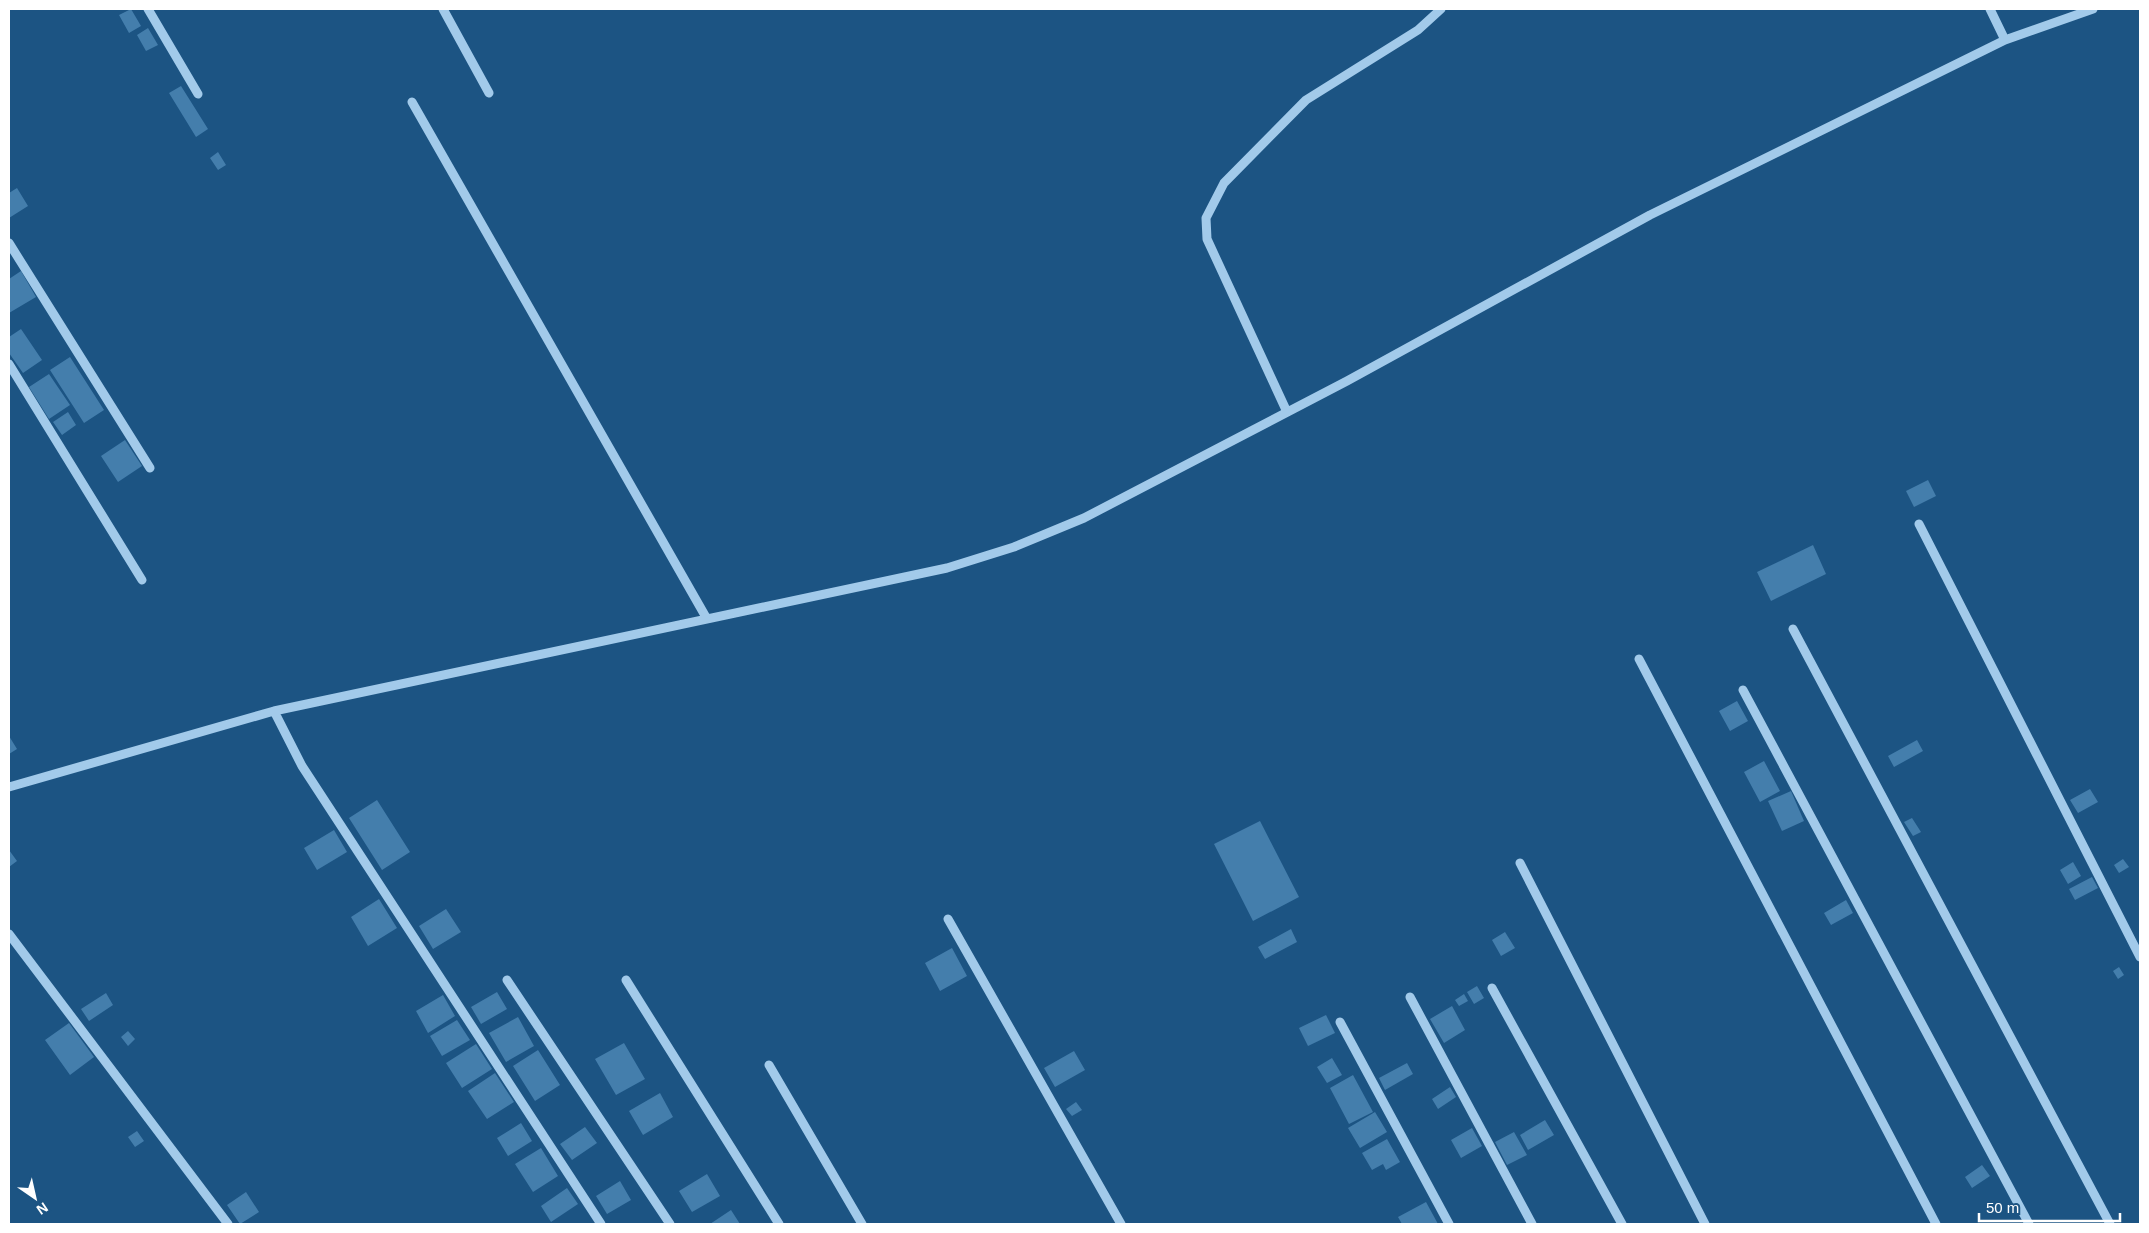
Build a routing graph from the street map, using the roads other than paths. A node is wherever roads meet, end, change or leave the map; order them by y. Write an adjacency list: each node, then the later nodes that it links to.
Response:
1 (148, 9): 8 (street)
2 (442, 9): 7 (street)
3 (1441, 9): 12 (street)
4 (1990, 9): 6 (street)
5 (2093, 9): 6 (street)
6 (2005, 40): 12 (street)
7 (489, 93)
8 (198, 94)
9 (412, 102): 16 (street)
10 (9, 243): 13 (street)
11 (9, 364): 15 (street)
12 (1287, 412): 16 (street)
13 (150, 468)
14 (1918, 524): 25 (street)
15 (142, 580)
16 (707, 619): 20 (street)
17 (1792, 629): 44 (street)
18 (1639, 660): 42 (street)
19 (1742, 690): 43 (street)
20 (274, 711): 21 (street); 33 (street)
21 (9, 787)
22 (1520, 863): 41 (street)
23 (948, 919): 37 (street)
24 (9, 934): 32 (street)
25 (2140, 957)
26 (507, 980): 34 (street)
27 (626, 980): 35 (street)
28 (1492, 988): 40 (street)
29 (1410, 997): 39 (street)
30 (1340, 1022): 38 (street)
31 (769, 1065): 36 (street)
32 (228, 1224)
33 (601, 1224)
34 (670, 1224)
35 (780, 1224)
36 (862, 1224)
37 (1121, 1224)
38 (1449, 1224)
39 (1532, 1224)
40 (1622, 1224)
41 (1705, 1224)
42 (1936, 1224)
43 (2029, 1224)
44 (2110, 1224)

